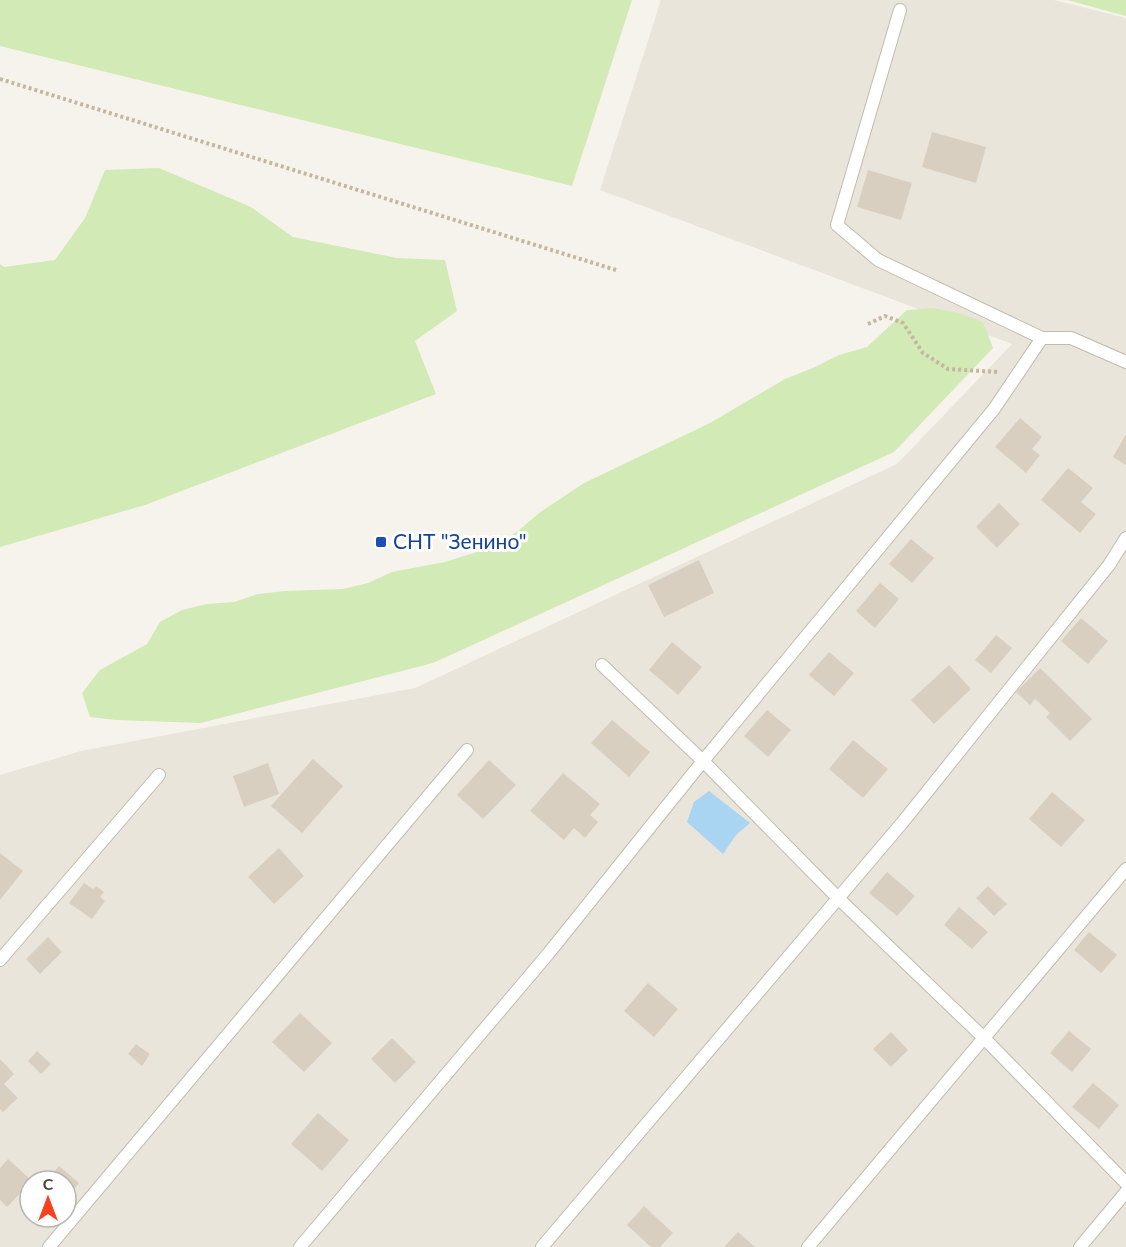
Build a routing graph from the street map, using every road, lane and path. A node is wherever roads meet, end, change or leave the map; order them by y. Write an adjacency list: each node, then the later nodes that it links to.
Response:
1 (900, 10): 5 (lane)
2 (0, 79): 3 (path)
3 (616, 270)
4 (868, 324): 7 (path)
5 (1042, 338): 6 (lane); 7 (lane)
6 (1126, 362)
7 (1017, 375): 11 (lane)
8 (1126, 538): 14 (lane)
9 (602, 665): 11 (lane)
10 (467, 750): 19 (lane)
11 (703, 761): 14 (lane); 20 (lane)
12 (159, 775): 15 (lane)
13 (1126, 869): 16 (lane)
14 (838, 898): 16 (lane); 21 (lane)
15 (0, 960)
16 (983, 1037): 17 (lane); 22 (lane)
17 (1126, 1183)
18 (1126, 1192): 23 (lane)
19 (49, 1247)
20 (300, 1247)
21 (542, 1247)
22 (808, 1247)
23 (1080, 1247)

